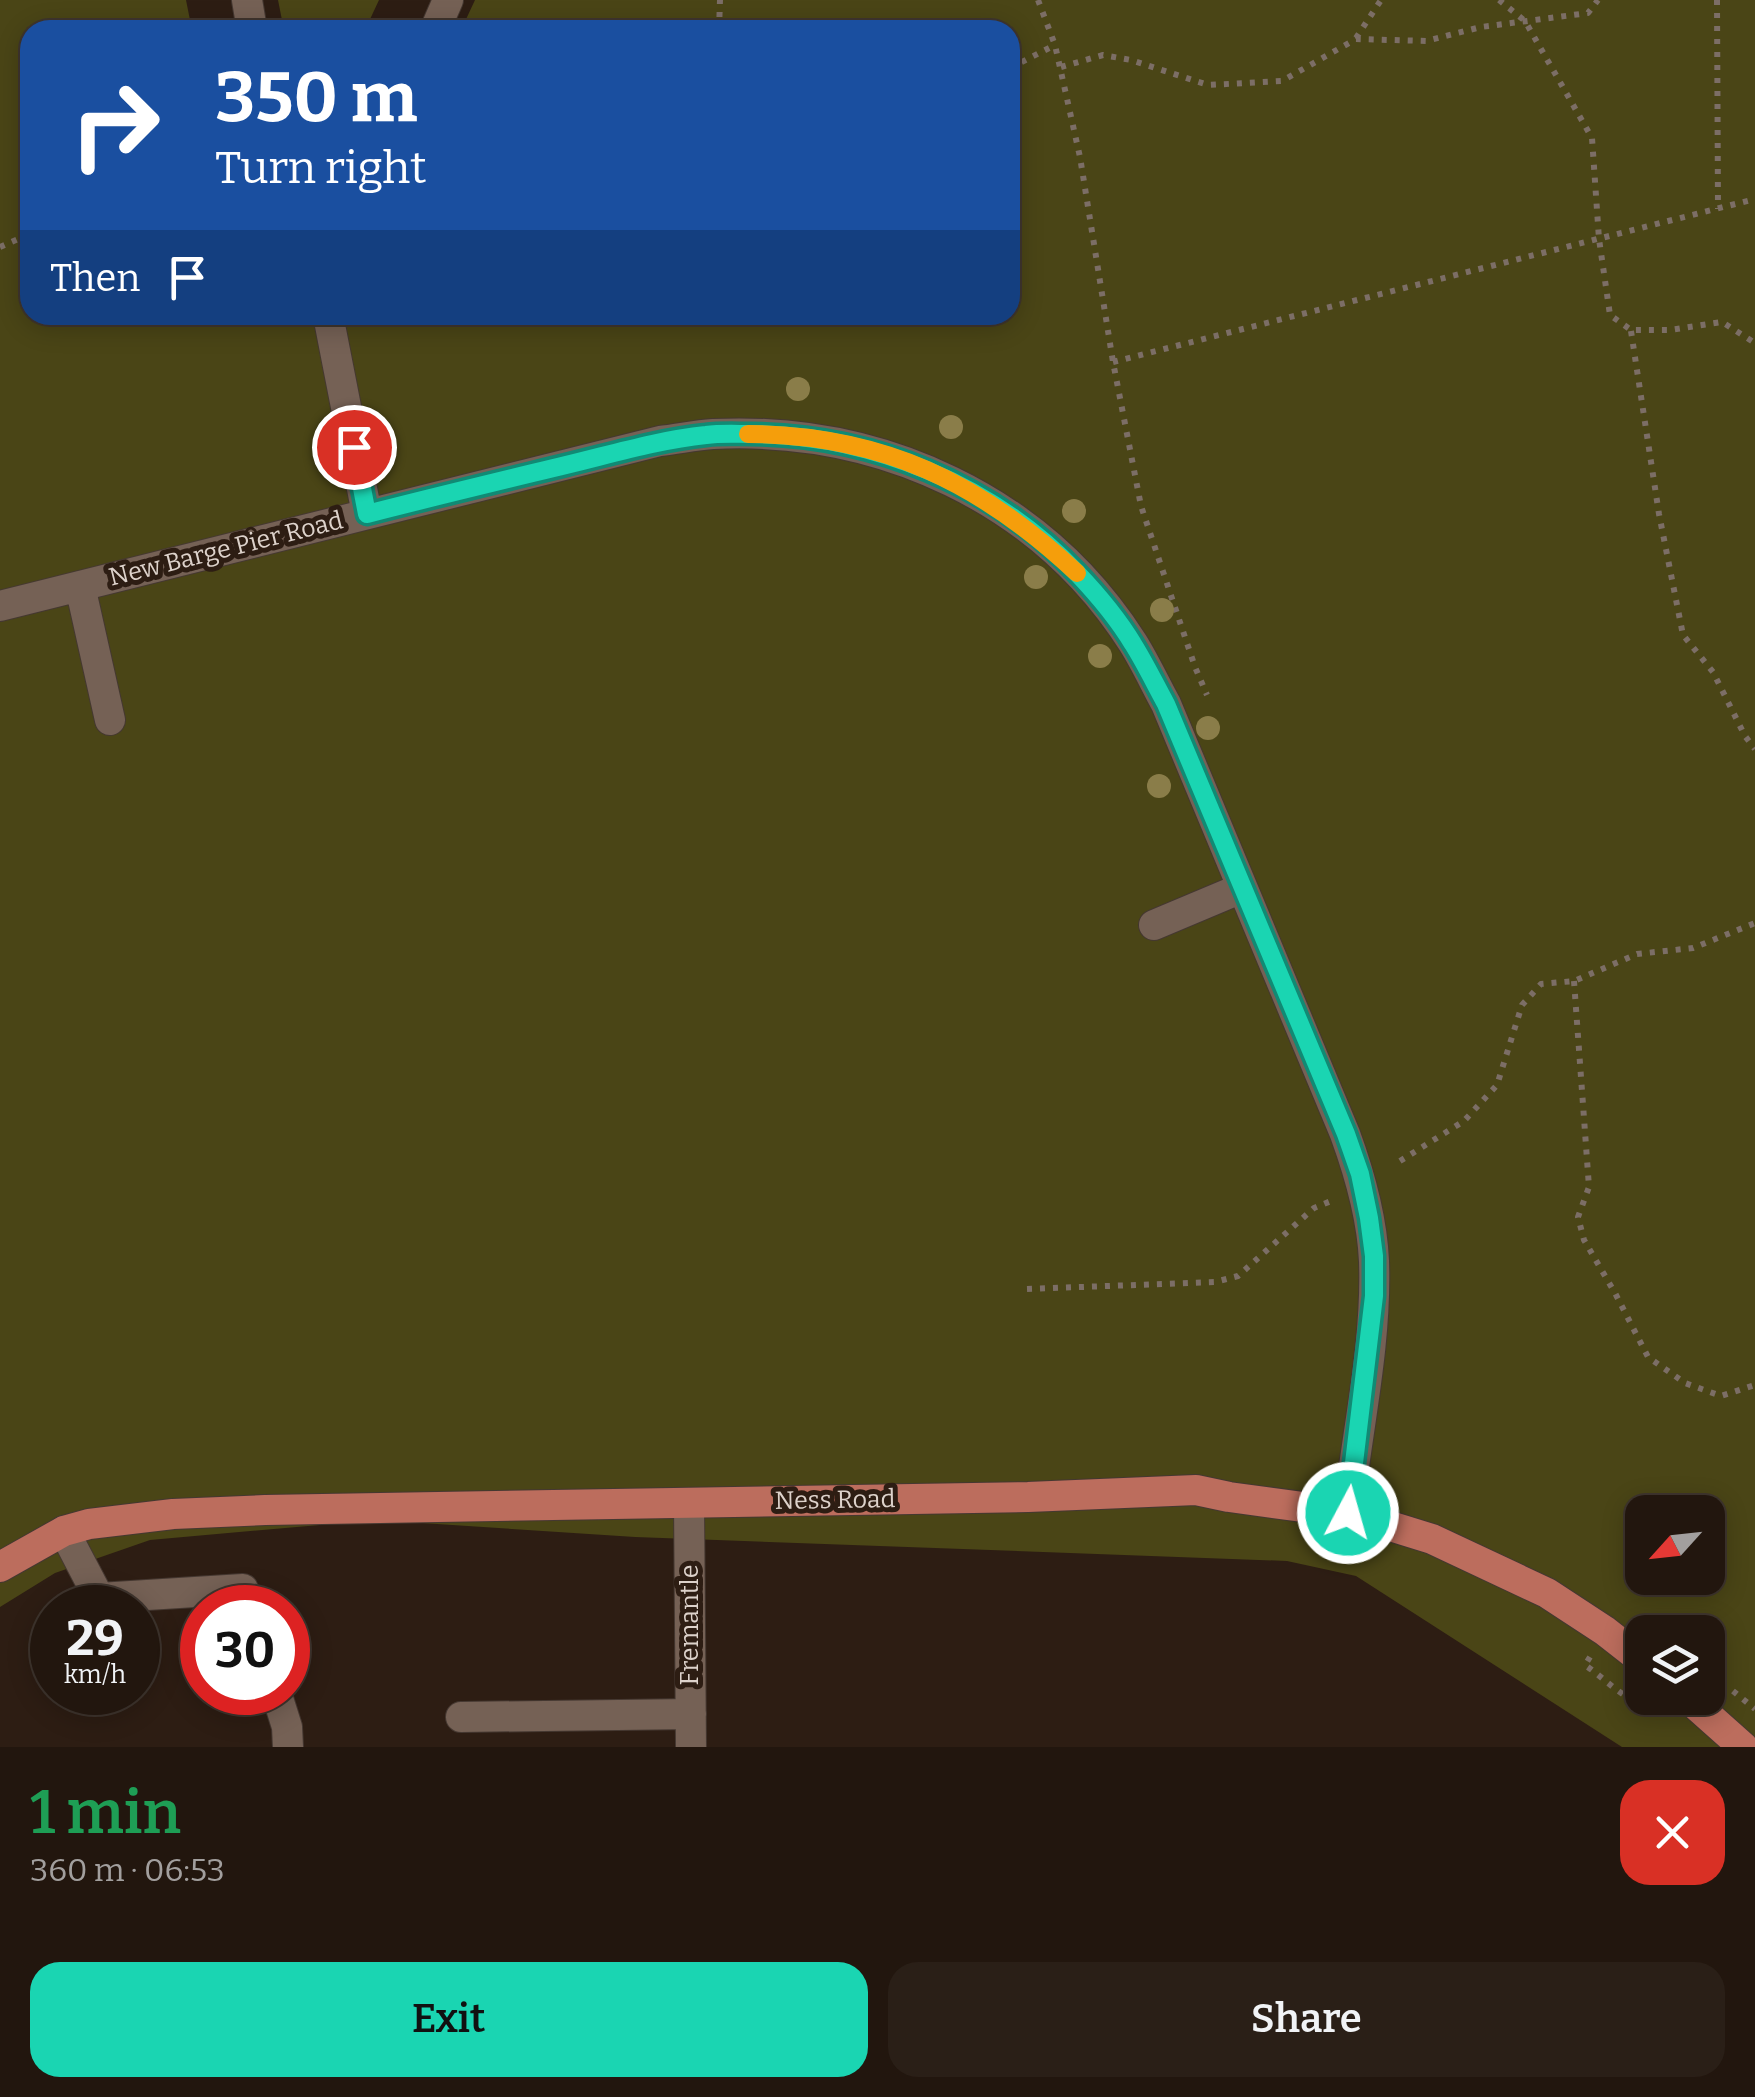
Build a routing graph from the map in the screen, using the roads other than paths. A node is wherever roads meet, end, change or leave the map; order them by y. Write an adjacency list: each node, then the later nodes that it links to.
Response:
1 (330, 325): 2 (street)
2 (367, 514): 3 (street, New Barge Pier Road); 6 (street, New Barge Pier Road)
3 (80, 586): 4 (street, New Barge Pier Road); 5 (street)
4 (0, 606)
5 (110, 720)
6 (1242, 888): 7 (street); 9 (street, New Barge Pier Road)
7 (1154, 925)
8 (690, 1503): 9 (main road, Ness Road); 10 (main road, Ness Road); 14 (street, Fremantle)
9 (1348, 1513): 13 (main road, Ness Road)
10 (64, 1531): 11 (main road, Ness Road); 12 (street)
11 (0, 1568)
12 (180, 1593)
13 (1625, 1647)
14 (691, 1714): 17 (street); 19 (street, Fremantle)
15 (283, 1715): 18 (street)
16 (1707, 1715): 20 (main road)
17 (460, 1717)
18 (288, 1747)
19 (691, 1747)
20 (1743, 1747)

